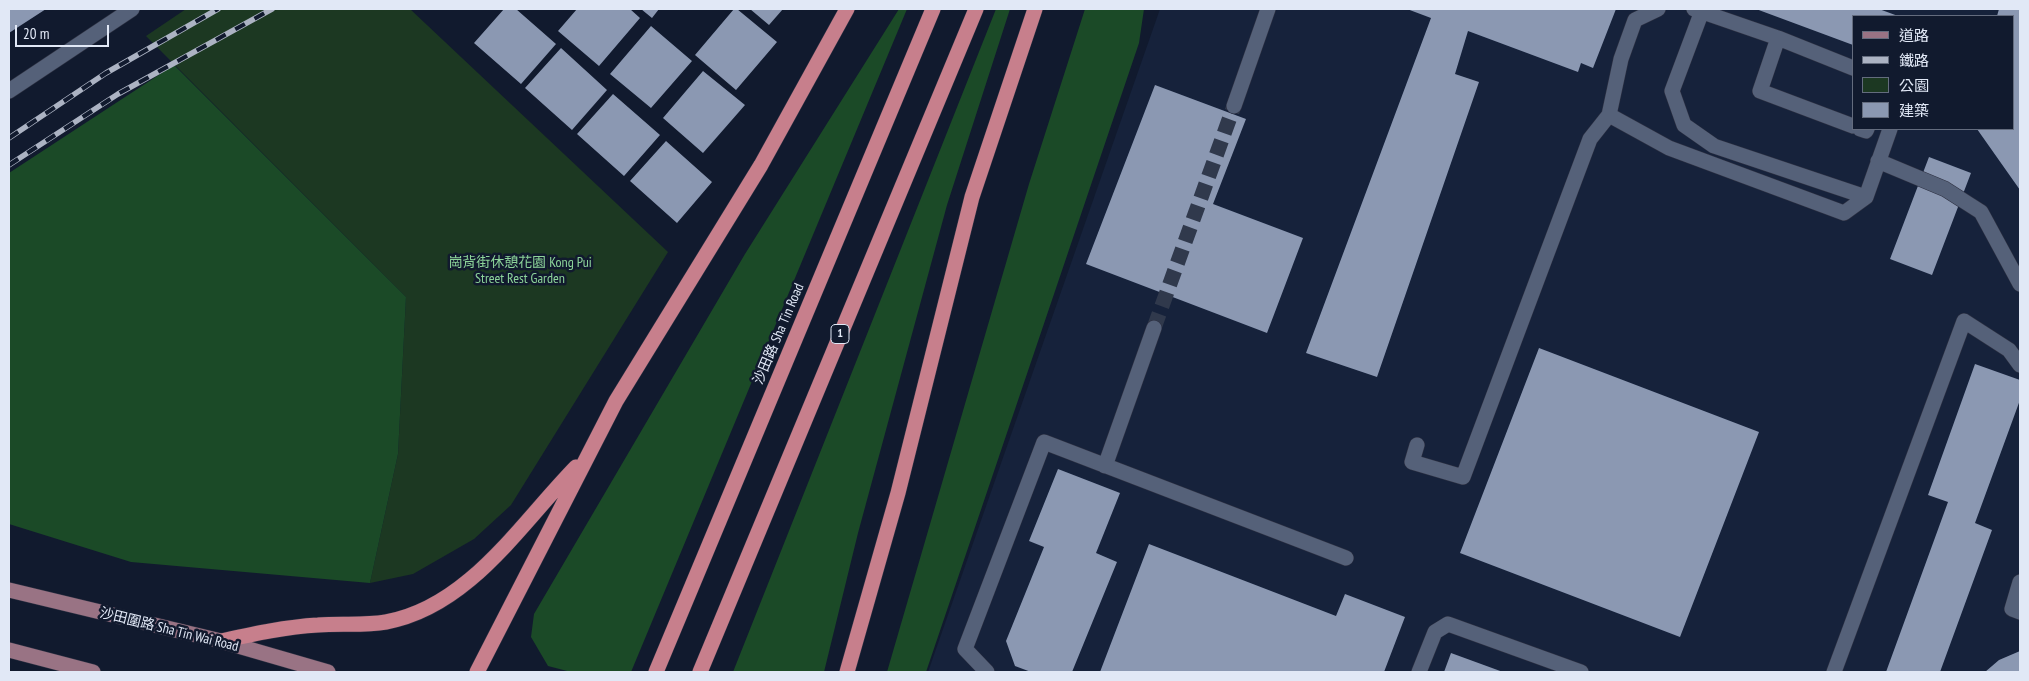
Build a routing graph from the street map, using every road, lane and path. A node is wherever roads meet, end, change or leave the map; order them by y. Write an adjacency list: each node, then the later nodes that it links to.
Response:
1 (132, 9): 11 (street)
2 (847, 9): 22 (highway)
3 (933, 9): 34 (highway, 沙田路 Sha Tin Road)
4 (976, 9): 30 (highway, 1)
5 (1035, 9): 35 (highway)
6 (1268, 9): 12 (street)
7 (1658, 9): 13 (street)
8 (1698, 10): 9 (street); 17 (street)
9 (1778, 38): 10 (street); 14 (street)
10 (1852, 68)
11 (9, 91)
12 (1234, 106)
13 (1608, 114): 17 (street); 21 (street)
14 (1852, 126)
15 (1890, 130): 16 (street)
16 (1878, 162): 17 (street); 18 (street)
17 (1866, 197)
18 (2020, 284)
19 (1154, 328): 23 (street)
20 (2020, 364): 39 (street)
21 (1417, 445)
22 (587, 455): 28 (highway); 33 (highway)
23 (1104, 466): 24 (street); 36 (street)
24 (1346, 558)
25 (2020, 582): 27 (street)
26 (9, 590): 28 (main road, 沙田圍路 Sha Tin Wai Road)
27 (2020, 612)
28 (221, 641): 32 (main road, 沙田圍路 Sha Tin Wai Road)
29 (9, 650): 31 (main road)
30 (702, 666)
31 (93, 672)
32 (328, 672)
33 (477, 672)
34 (656, 672)
35 (847, 672)
36 (987, 672)
37 (1419, 672): 38 (street)
38 (1582, 672)
39 (1834, 672)

